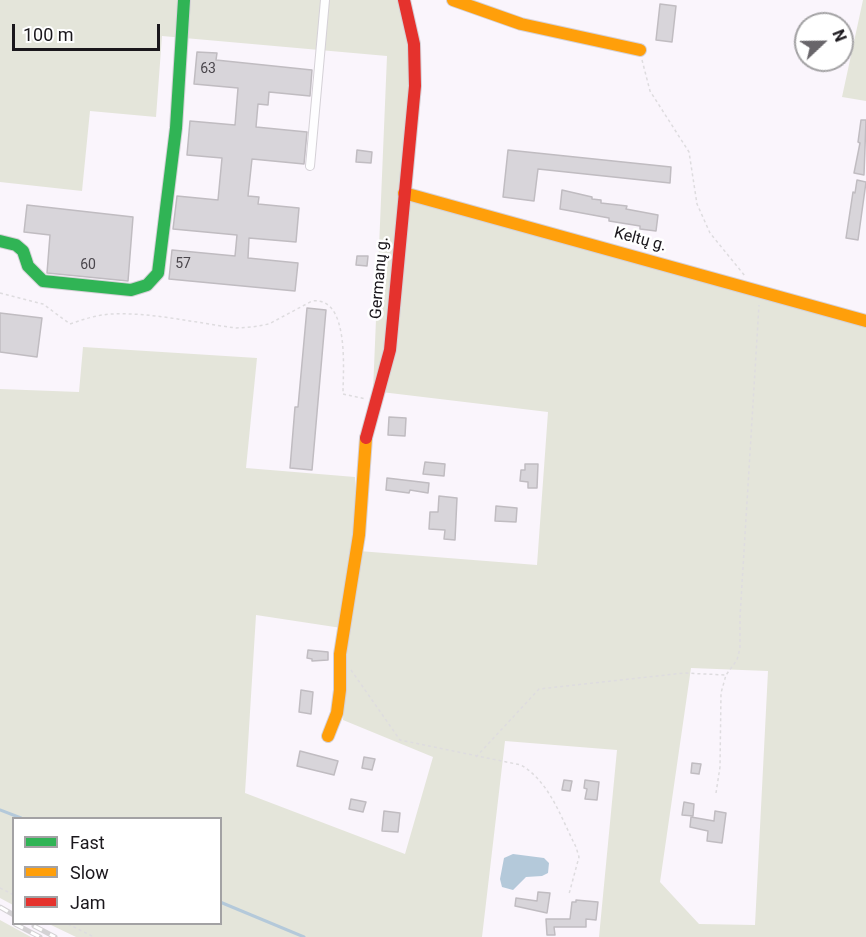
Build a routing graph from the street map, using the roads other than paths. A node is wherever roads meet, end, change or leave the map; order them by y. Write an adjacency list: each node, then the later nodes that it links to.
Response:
1 (184, 0): 8 (street)
2 (324, 0): 6 (street)
3 (404, 0): 7 (street, Germanų g.)
4 (453, 0): 5 (street)
5 (640, 50)
6 (310, 166)
7 (404, 193): 9 (street, Keltų g.); 10 (street, Germanų g.)
8 (0, 241)
9 (866, 321)
10 (328, 736)

